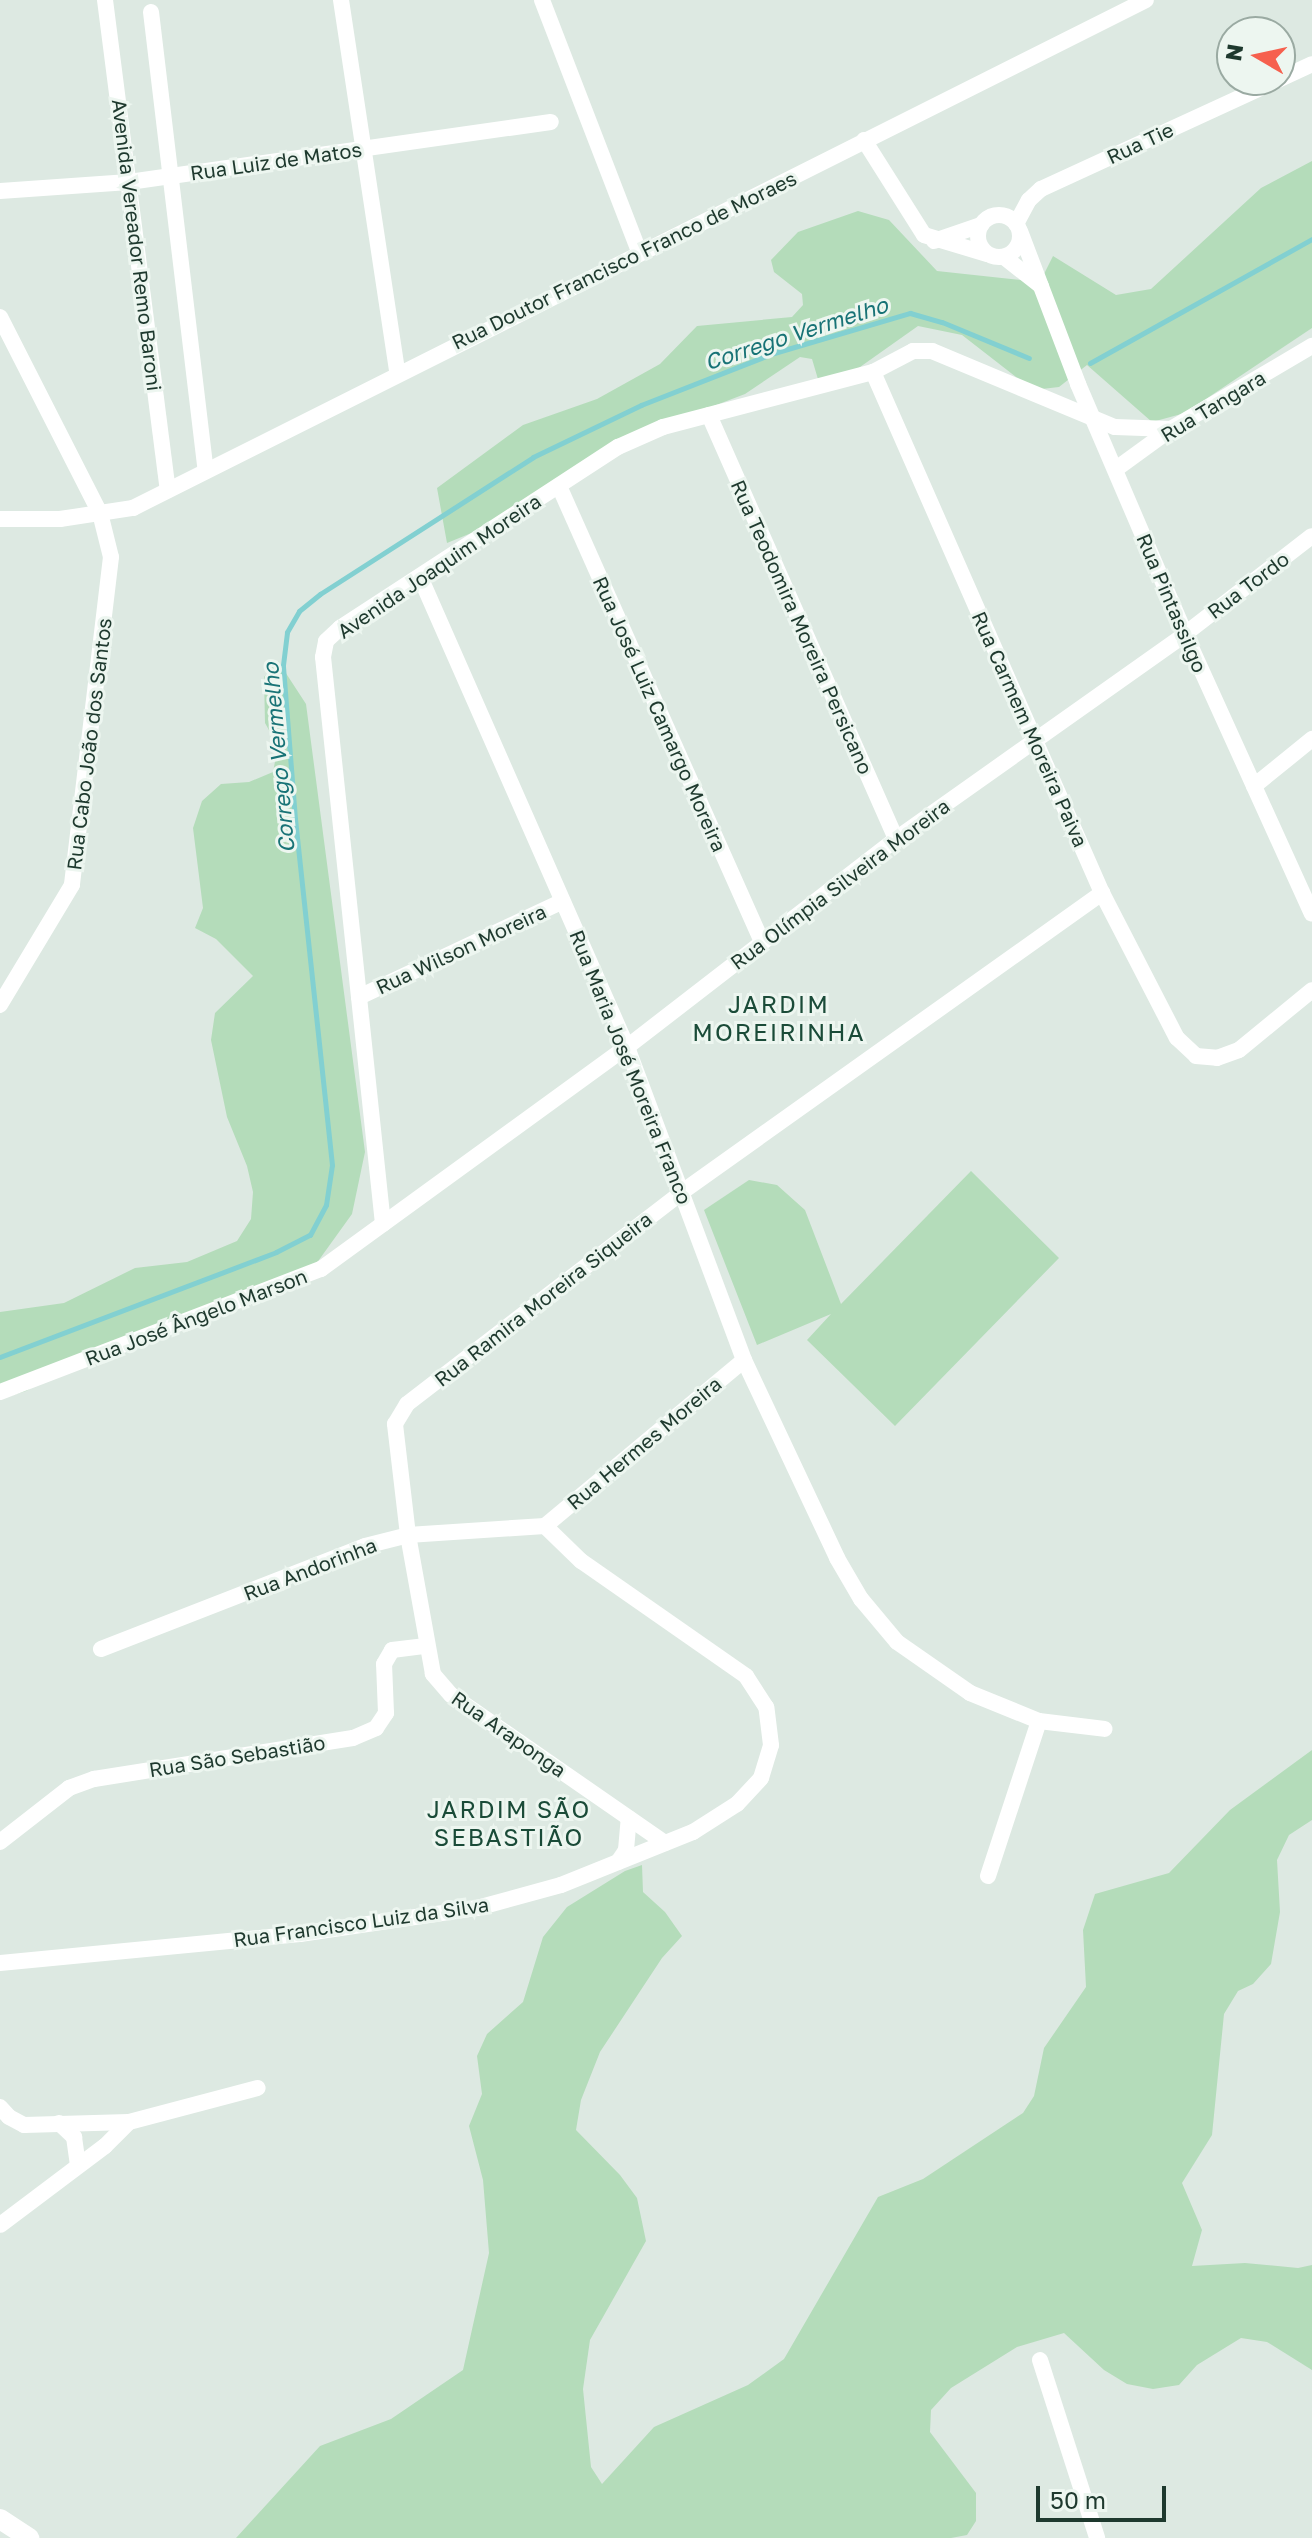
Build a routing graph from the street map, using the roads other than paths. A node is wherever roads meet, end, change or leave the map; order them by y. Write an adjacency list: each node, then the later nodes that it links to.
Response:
1 (105, 0): 11 (street, Avenida Vereador Remo Baroni)
2 (341, 0): 9 (street)
3 (542, 0): 16 (street)
4 (1146, 0): 8 (street, Rua Doutor Francisco Franco de Moraes)
5 (151, 12): 10 (street, Avenida Vereador Remo Baroni)
6 (1244, 96): 14 (street, Rua Tie)
7 (551, 122): 9 (street, Rua Luiz de Matos)
8 (864, 140): 15 (street); 16 (street, Rua Doutor Francisco Franco de Moraes)
9 (364, 149): 10 (street, Rua Luiz de Matos); 21 (street)
10 (172, 176): 11 (street, Rua Luiz de Matos); 29 (street, Avenida Vereador Remo Baroni)
11 (129, 182): 12 (street, Rua Luiz de Matos); 31 (street, Avenida Vereador Remo Baroni)
12 (0, 191)
13 (981, 225): 14 (street); 15 (street); 17 (street)
14 (1018, 228): 17 (street); 18 (street, Rua Pintassilgo)
15 (934, 241): 17 (street)
16 (639, 252): 21 (street, Rua Doutor Francisco Franco de Moraes)
17 (995, 256): 18 (street)
18 (1042, 287): 23 (street, Rua Pintassilgo)
19 (0, 317): 32 (street, Rua Cabo João dos Santos)
20 (1312, 346): 27 (street, Rua Tangara)
21 (397, 372): 29 (street, Rua Doutor Francisco Franco de Moraes)
22 (873, 372): 24 (street, Avenida Joaquim Moreira); 25 (street, Avenida Joaquim Moreira); 38 (street, Rua Carmem Moreira Paiva)
23 (1078, 384): 24 (street); 26 (street, Rua Pintassilgo)
24 (1045, 401): 26 (street, Avenida Joaquim Moreira)
25 (709, 415): 30 (street, Avenida Joaquim Moreira); 40 (street, Rua Teodomira Moreira Persicano)
26 (1094, 420): 27 (street, Avenida Joaquim Moreira); 28 (street, Rua Pintassilgo)
27 (1171, 429): 28 (street, Rua Tangara)
28 (1116, 469): 36 (street, Rua Pintassilgo)
29 (206, 470): 31 (street, Rua Doutor Francisco Franco de Moraes)
30 (559, 486): 35 (street, Avenida Joaquim Moreira); 44 (street, Rua José Luiz Camargo Moreira)
31 (168, 490): 32 (street, Rua Doutor Francisco Franco de Moraes)
32 (100, 513): 33 (street, Rua Doutor Francisco Franco de Moraes); 47 (street, Rua Cabo João dos Santos)
33 (0, 519)
34 (1312, 536): 36 (street, Rua Tordo)
35 (421, 579): 42 (street, Rua Maria José Moreira Franco); 46 (street, Avenida Joaquim Moreira)
36 (1185, 634): 38 (street, Rua Olímpia Silveira Moreira); 39 (street, Rua Pintassilgo)
37 (1312, 739): 39 (street)
38 (1035, 740): 40 (street, Rua Olímpia Silveira Moreira); 41 (street, Rua Carmem Moreira Paiva)
39 (1254, 786): 43 (street, Rua Pintassilgo)
40 (896, 839): 44 (street, Rua Olímpia Silveira Moreira)
41 (1102, 893): 45 (street, Rua Carmem Moreira Paiva); 49 (street, Rua Ramira Moreira Siqueira)
42 (563, 901): 46 (street, Rua Wilson Moreira); 48 (street, Rua Maria José Moreira Franco)
43 (1312, 914)
44 (762, 942): 48 (street, Rua Olímpia Silveira Moreira)
45 (1312, 990)
46 (359, 997): 50 (street, Avenida Joaquim Moreira)
47 (0, 1005)
48 (627, 1047): 49 (street, Rua Maria José Moreira Franco); 50 (street, Rua Olímpia Silveira Moreira)
49 (682, 1192): 51 (street, Rua Maria José Moreira Franco); 54 (street, Rua Ramira Moreira Siqueira)
50 (383, 1224): 52 (street, Rua José Ângelo Marson)
51 (744, 1360): 53 (street, Rua Hermes Moreira); 57 (street, Rua Maria José Moreira Franco)
52 (0, 1392)
53 (545, 1526): 54 (street, Rua Andorinha); 61 (street, Rua Francisco Luiz da Silva)
54 (408, 1535): 55 (street, Rua Araponga); 56 (street, Rua Andorinha)
55 (426, 1646): 59 (street, Rua Araponga); 60 (street, Rua São Sebastião)
56 (101, 1649)
57 (1039, 1721): 58 (street, Rua Maria José Moreira Franco); 63 (street)
58 (1105, 1729)
59 (629, 1818): 61 (street, Rua Araponga); 62 (street)
60 (2, 1838)
61 (665, 1843): 62 (street, Rua Francisco Luiz da Silva)
62 (618, 1862): 64 (street, Rua Francisco Luiz da Silva)
63 (988, 1876)
64 (0, 1963)
65 (258, 2088): 67 (street)
66 (0, 2107): 68 (street)
67 (129, 2122): 68 (street); 69 (street)
68 (59, 2123): 69 (street)
69 (78, 2166): 70 (street)
70 (0, 2225)
71 (1040, 2360): 74 (street)
72 (0, 2519): 73 (street)
73 (29, 2538)
74 (1097, 2538)

